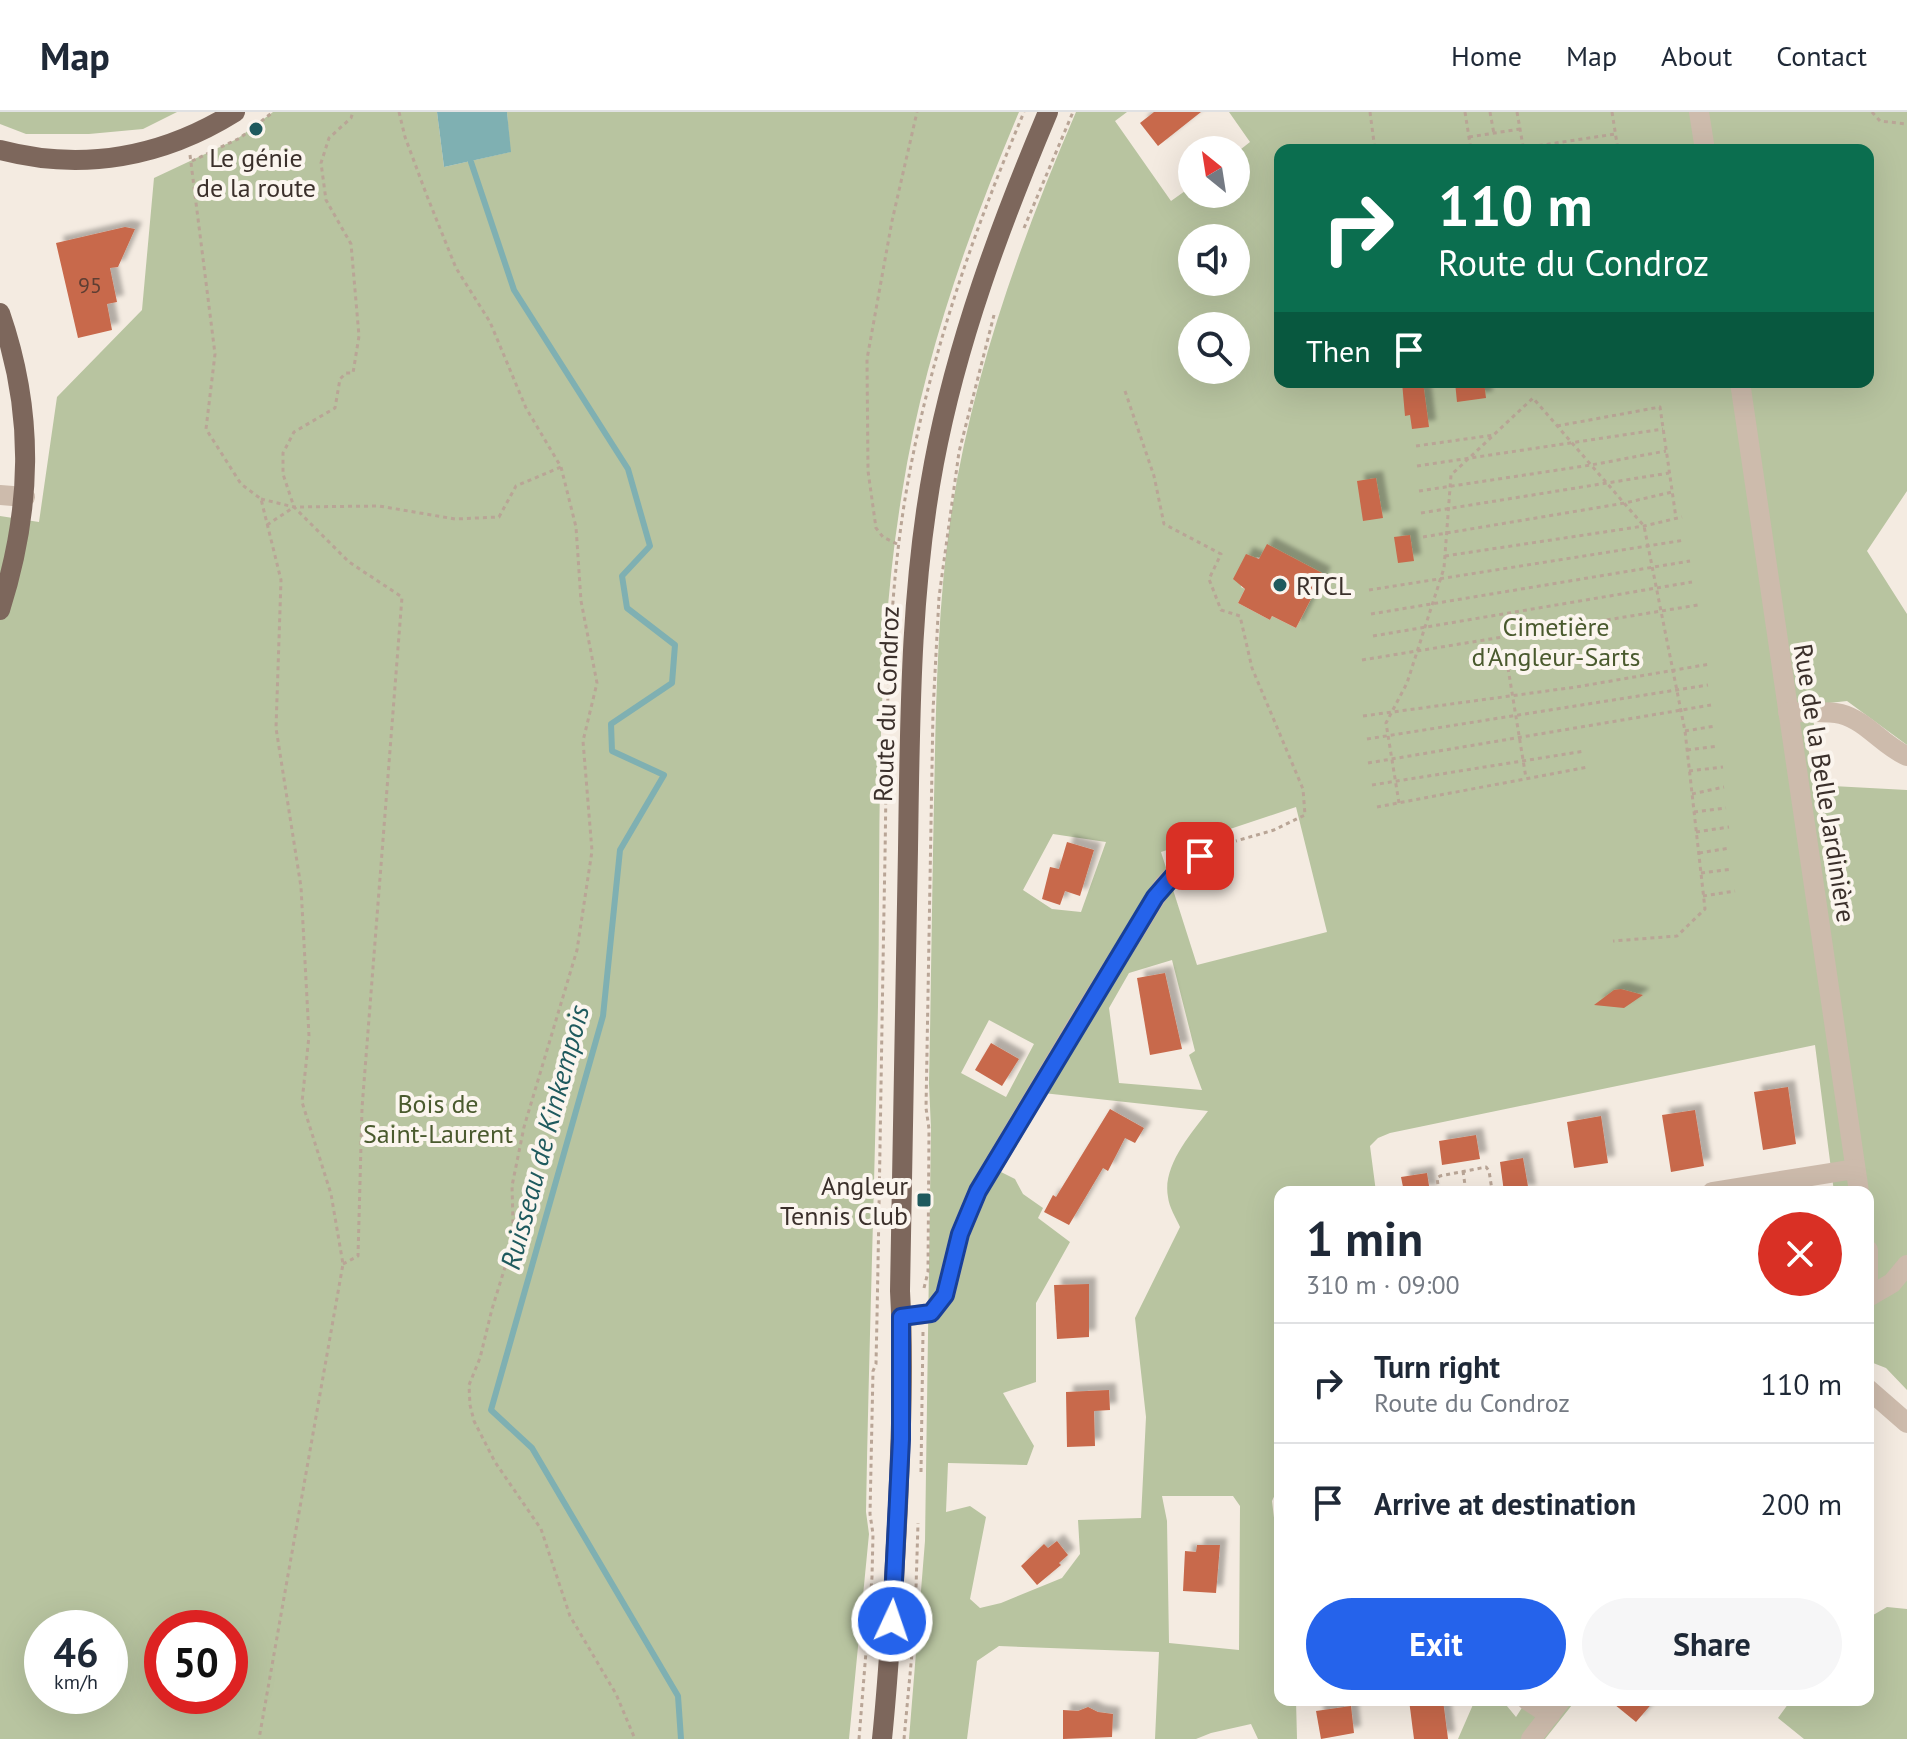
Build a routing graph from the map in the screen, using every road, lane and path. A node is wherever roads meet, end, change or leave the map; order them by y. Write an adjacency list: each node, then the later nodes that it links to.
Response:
1 (235, 112): 26 (main road)
2 (273, 112): 49 (path)
3 (353, 112): 51 (path)
4 (399, 112): 41 (path)
5 (917, 112): 62 (path)
6 (1048, 112): 62 (main road, Route du Condroz)
7 (1073, 112): 27 (path)
8 (1370, 112): 20 (path)
9 (1465, 112): 19 (path)
10 (1490, 112): 17 (path)
11 (1517, 112): 16 (path)
12 (1612, 112): 18 (path)
13 (1699, 112): 25 (street)
14 (1872, 112): 15 (path)
15 (1907, 124)
16 (1520, 129): 17 (path); 22 (path)
17 (1494, 134): 19 (path)
18 (1615, 134): 23 (path); 24 (path)
19 (1469, 137): 21 (path)
20 (1374, 144)
21 (1470, 144)
22 (1522, 144)
23 (1554, 144)
24 (1617, 144)
25 (1704, 144)
26 (0, 150)
27 (1020, 239)
28 (0, 313): 48 (main road)
29 (995, 314): 134 (path)
30 (1741, 388): 88 (street, Rue de la Belle Jardinière)
31 (1125, 391): 117 (path)
32 (1557, 426): 33 (path); 34 (path); 35 (path)
33 (1663, 429): 35 (path); 37 (path)
34 (1494, 435): 36 (path); 38 (path)
35 (1573, 444): 38 (path); 39 (path)
36 (1416, 446)
37 (1666, 451): 39 (path); 42 (path)
38 (1470, 457): 40 (path); 44 (path)
39 (1591, 465): 43 (path); 44 (path)
40 (1417, 466)
41 (561, 467): 51 (path); 143 (path)
42 (1669, 473): 43 (path); 46 (path)
43 (1607, 483): 50 (path); 52 (path)
44 (1451, 486): 45 (path); 52 (path)
45 (1419, 491)
46 (1672, 492): 50 (path); 55 (path)
47 (0, 495): 48 (street)
48 (25, 497): 72 (main road)
49 (261, 499): 51 (path); 56 (path)
50 (1625, 503): 57 (path); 58 (path)
51 (294, 507): 56 (path); 132 (path)
52 (1449, 509): 53 (path); 58 (path)
53 (1421, 513)
54 (1682, 517): 55 (path)
55 (1676, 519): 57 (path)
56 (267, 525): 132 (path)
57 (1644, 526): 61 (path); 63 (path)
58 (1447, 533): 59 (path); 63 (path)
59 (1423, 537)
60 (1685, 540): 61 (path)
61 (1648, 546): 65 (path); 66 (path)
62 (921, 549): 137 (main road, Route du Condroz)
63 (1445, 556): 66 (path)
64 (1690, 561): 65 (path)
65 (1652, 568): 68 (path); 70 (path)
66 (1441, 578): 69 (path); 70 (path)
67 (1692, 582): 68 (path)
68 (1656, 588): 73 (path); 75 (path)
69 (1369, 590)
70 (1433, 604): 74 (path); 75 (path)
71 (1698, 605): 73 (path)
72 (0, 610)
73 (1661, 611): 77 (path); 81 (path)
74 (1371, 614)
75 (1425, 627): 76 (path); 77 (path)
76 (1373, 636)
77 (1417, 651): 78 (path); 87 (path)
78 (1362, 660)
79 (1710, 664): 81 (path)
80 (1508, 668): 84 (path)
81 (1673, 672): 83 (path); 84 (path)
82 (1708, 685): 83 (path)
83 (1677, 690): 86 (path); 90 (path)
84 (1512, 695): 87 (path); 90 (path)
85 (1711, 705): 86 (path)
86 (1680, 710): 92 (path); 94 (path)
87 (1392, 712): 89 (path); 93 (path)
88 (1788, 712): 99 (street); 125 (street, Rue de la Belle Jardinière)
89 (1363, 716)
90 (1515, 716): 93 (path); 94 (path)
91 (1715, 726): 92 (path)
92 (1685, 731): 97 (path)
93 (1388, 736): 95 (path); 100 (path)
94 (1519, 738): 100 (path); 101 (path)
95 (1367, 739)
96 (1718, 746): 97 (path)
97 (1687, 750): 105 (path)
98 (1585, 751): 101 (path)
99 (1907, 756)
100 (1392, 759): 102 (path); 107 (path)
101 (1523, 761): 106 (path); 107 (path)
102 (1368, 763)
103 (1588, 767): 106 (path)
104 (1723, 767): 105 (path)
105 (1689, 771): 110 (path)
106 (1526, 778): 111 (path)
107 (1396, 781): 108 (path); 111 (path)
108 (1372, 785)
109 (1724, 787): 110 (path)
110 (1692, 794): 114 (path)
111 (1399, 803): 112 (path)
112 (1377, 807)
113 (1726, 808): 114 (path)
114 (1694, 812): 116 (path)
115 (1729, 827): 116 (path)
116 (1696, 832): 119 (path)
117 (1217, 846): 137 (street)
118 (1730, 848): 119 (path)
119 (1699, 853): 121 (path)
120 (1732, 869): 121 (path)
121 (1701, 873): 123 (path)
122 (1735, 891): 123 (path)
123 (1703, 896): 124 (path)
124 (1613, 941)
125 (1855, 1169): 130 (street); 131 (street, Rue de la Belle Jardinière)
126 (1463, 1171): 127 (path); 128 (path); 129 (path)
127 (1438, 1186)
128 (1465, 1186)
129 (1491, 1186)
130 (1749, 1186)
131 (1858, 1186)
132 (343, 1264): 142 (path)
133 (1907, 1265): 135 (street)
134 (925, 1279)
135 (1874, 1294)
136 (877, 1317): 144 (path)
137 (901, 1317): 145 (main road, Route du Condroz)
138 (1874, 1394): 139 (street)
139 (1907, 1423)
140 (919, 1543): 146 (path)
141 (1556, 1708): 147 (street)
142 (259, 1739)
143 (635, 1739)
144 (859, 1739)
145 (882, 1739)
146 (904, 1739)
147 (1531, 1739)

